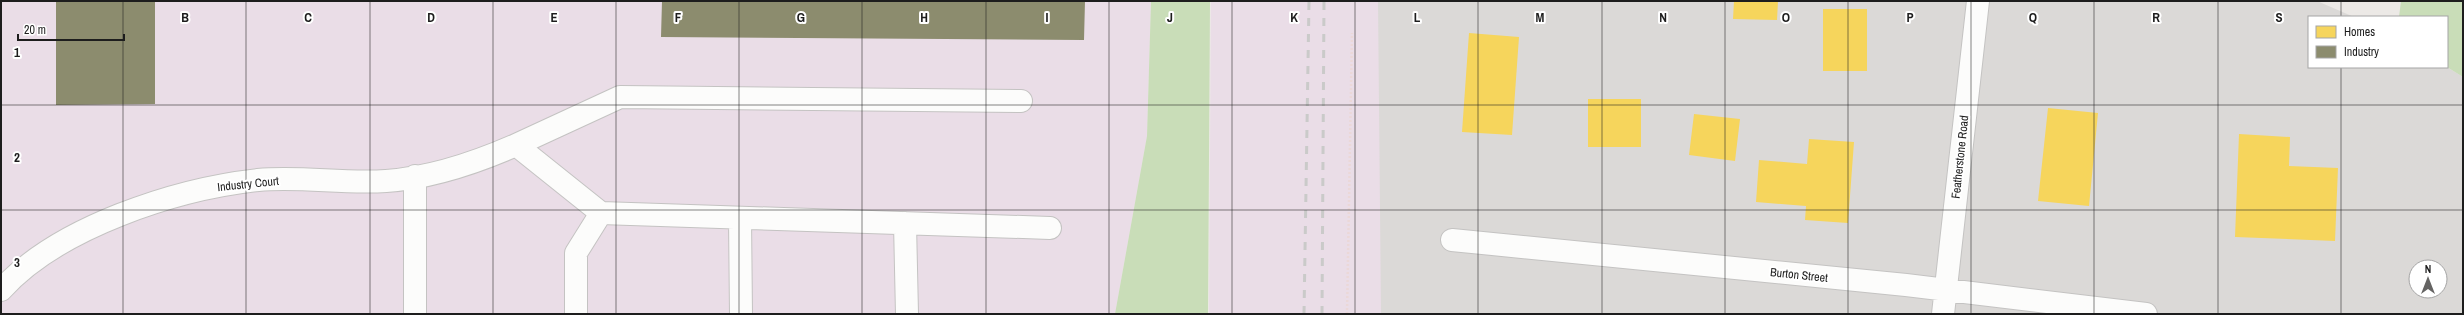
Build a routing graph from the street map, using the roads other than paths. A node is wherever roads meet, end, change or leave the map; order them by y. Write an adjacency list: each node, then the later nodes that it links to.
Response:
1 (1978, 1): 11 (street, Featherstone Road)
2 (1021, 101): 3 (street, Industry Court)
3 (516, 145): 4 (street, Industry Court); 5 (street)
4 (415, 176): 10 (street, Industry Court); 12 (street)
5 (601, 213): 6 (street); 13 (street)
6 (740, 218): 7 (street); 14 (street)
7 (905, 223): 8 (street); 15 (street)
8 (1050, 228)
9 (1452, 240): 11 (street, Burton Street)
10 (1, 290)
11 (1946, 290): 16 (street, Featherstone Road); 17 (street, Burton Street)
12 (415, 314)
13 (576, 314)
14 (742, 314)
15 (907, 314)
16 (1943, 314)
17 (2146, 314)

